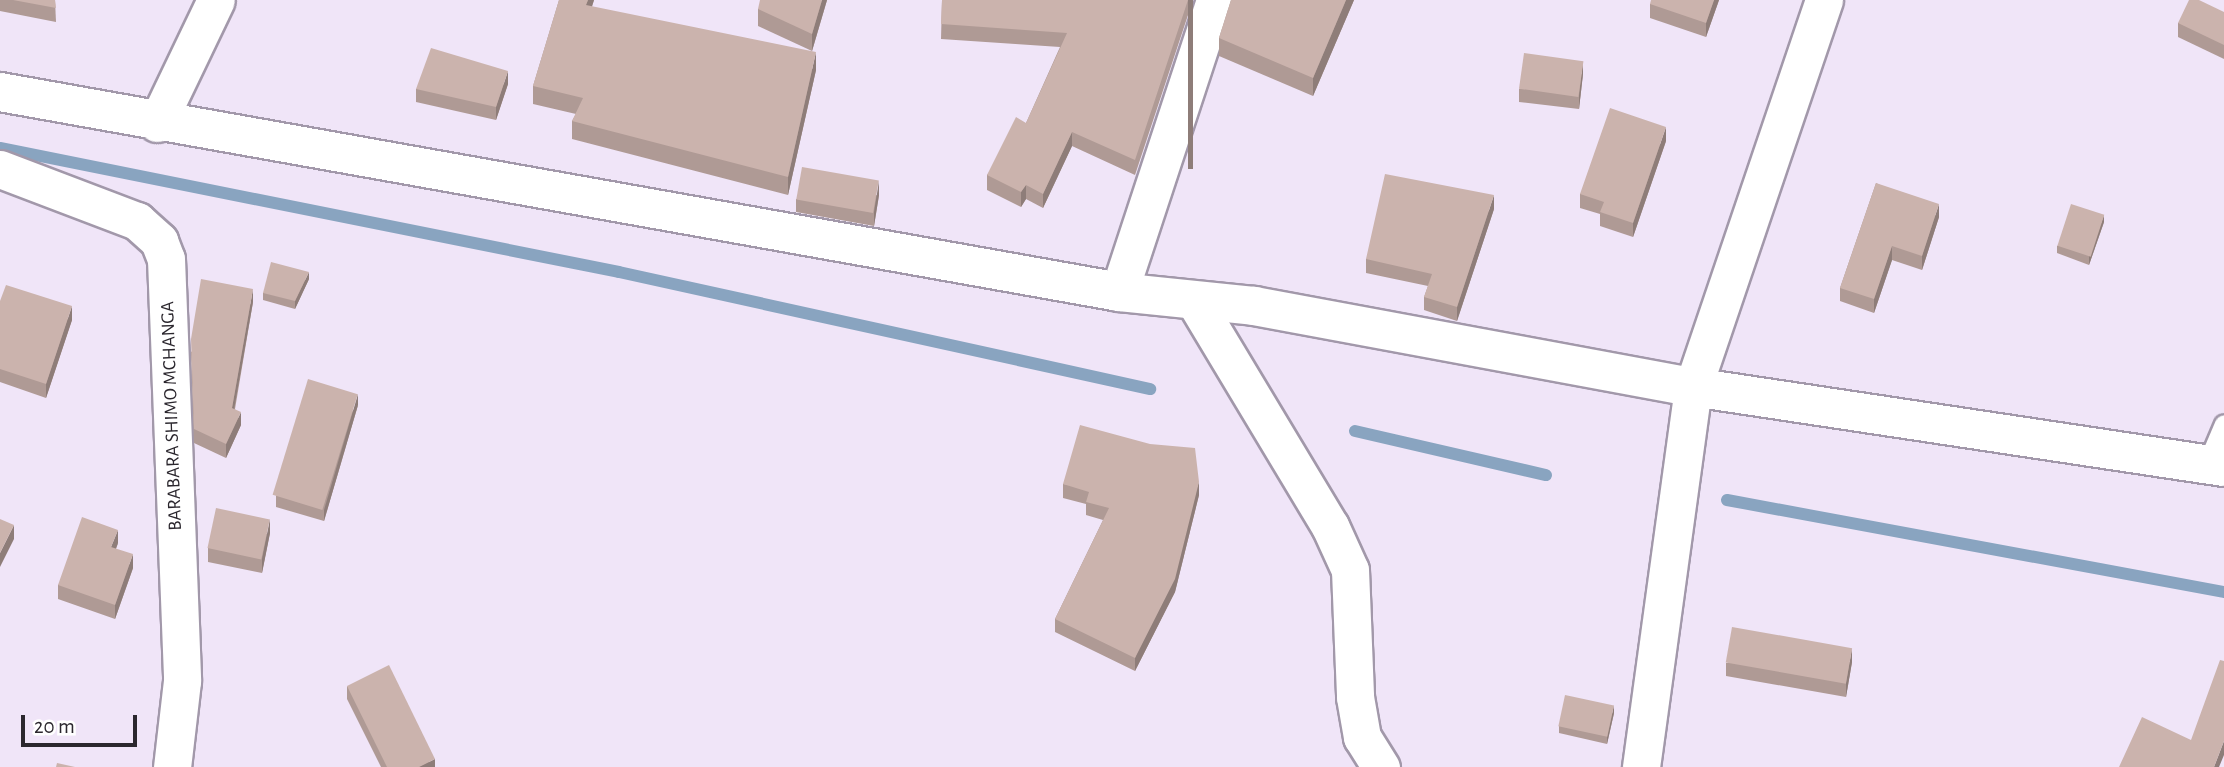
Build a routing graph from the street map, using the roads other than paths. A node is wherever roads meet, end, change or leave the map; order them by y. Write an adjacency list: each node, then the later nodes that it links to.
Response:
1 (216, 0): 5 (street)
2 (1214, 0): 7 (street)
3 (1824, 0): 9 (street)
4 (0, 92): 5 (street)
5 (156, 123): 7 (street)
6 (0, 169): 12 (street, BARABARA SHIMO MCHANGA)
7 (1119, 292): 8 (street)
8 (1194, 300): 9 (street); 13 (street)
9 (1693, 387): 11 (street); 14 (street)
10 (2224, 424): 11 (lane)
11 (2216, 466)
12 (172, 767)
13 (1381, 767)
14 (1641, 767)

